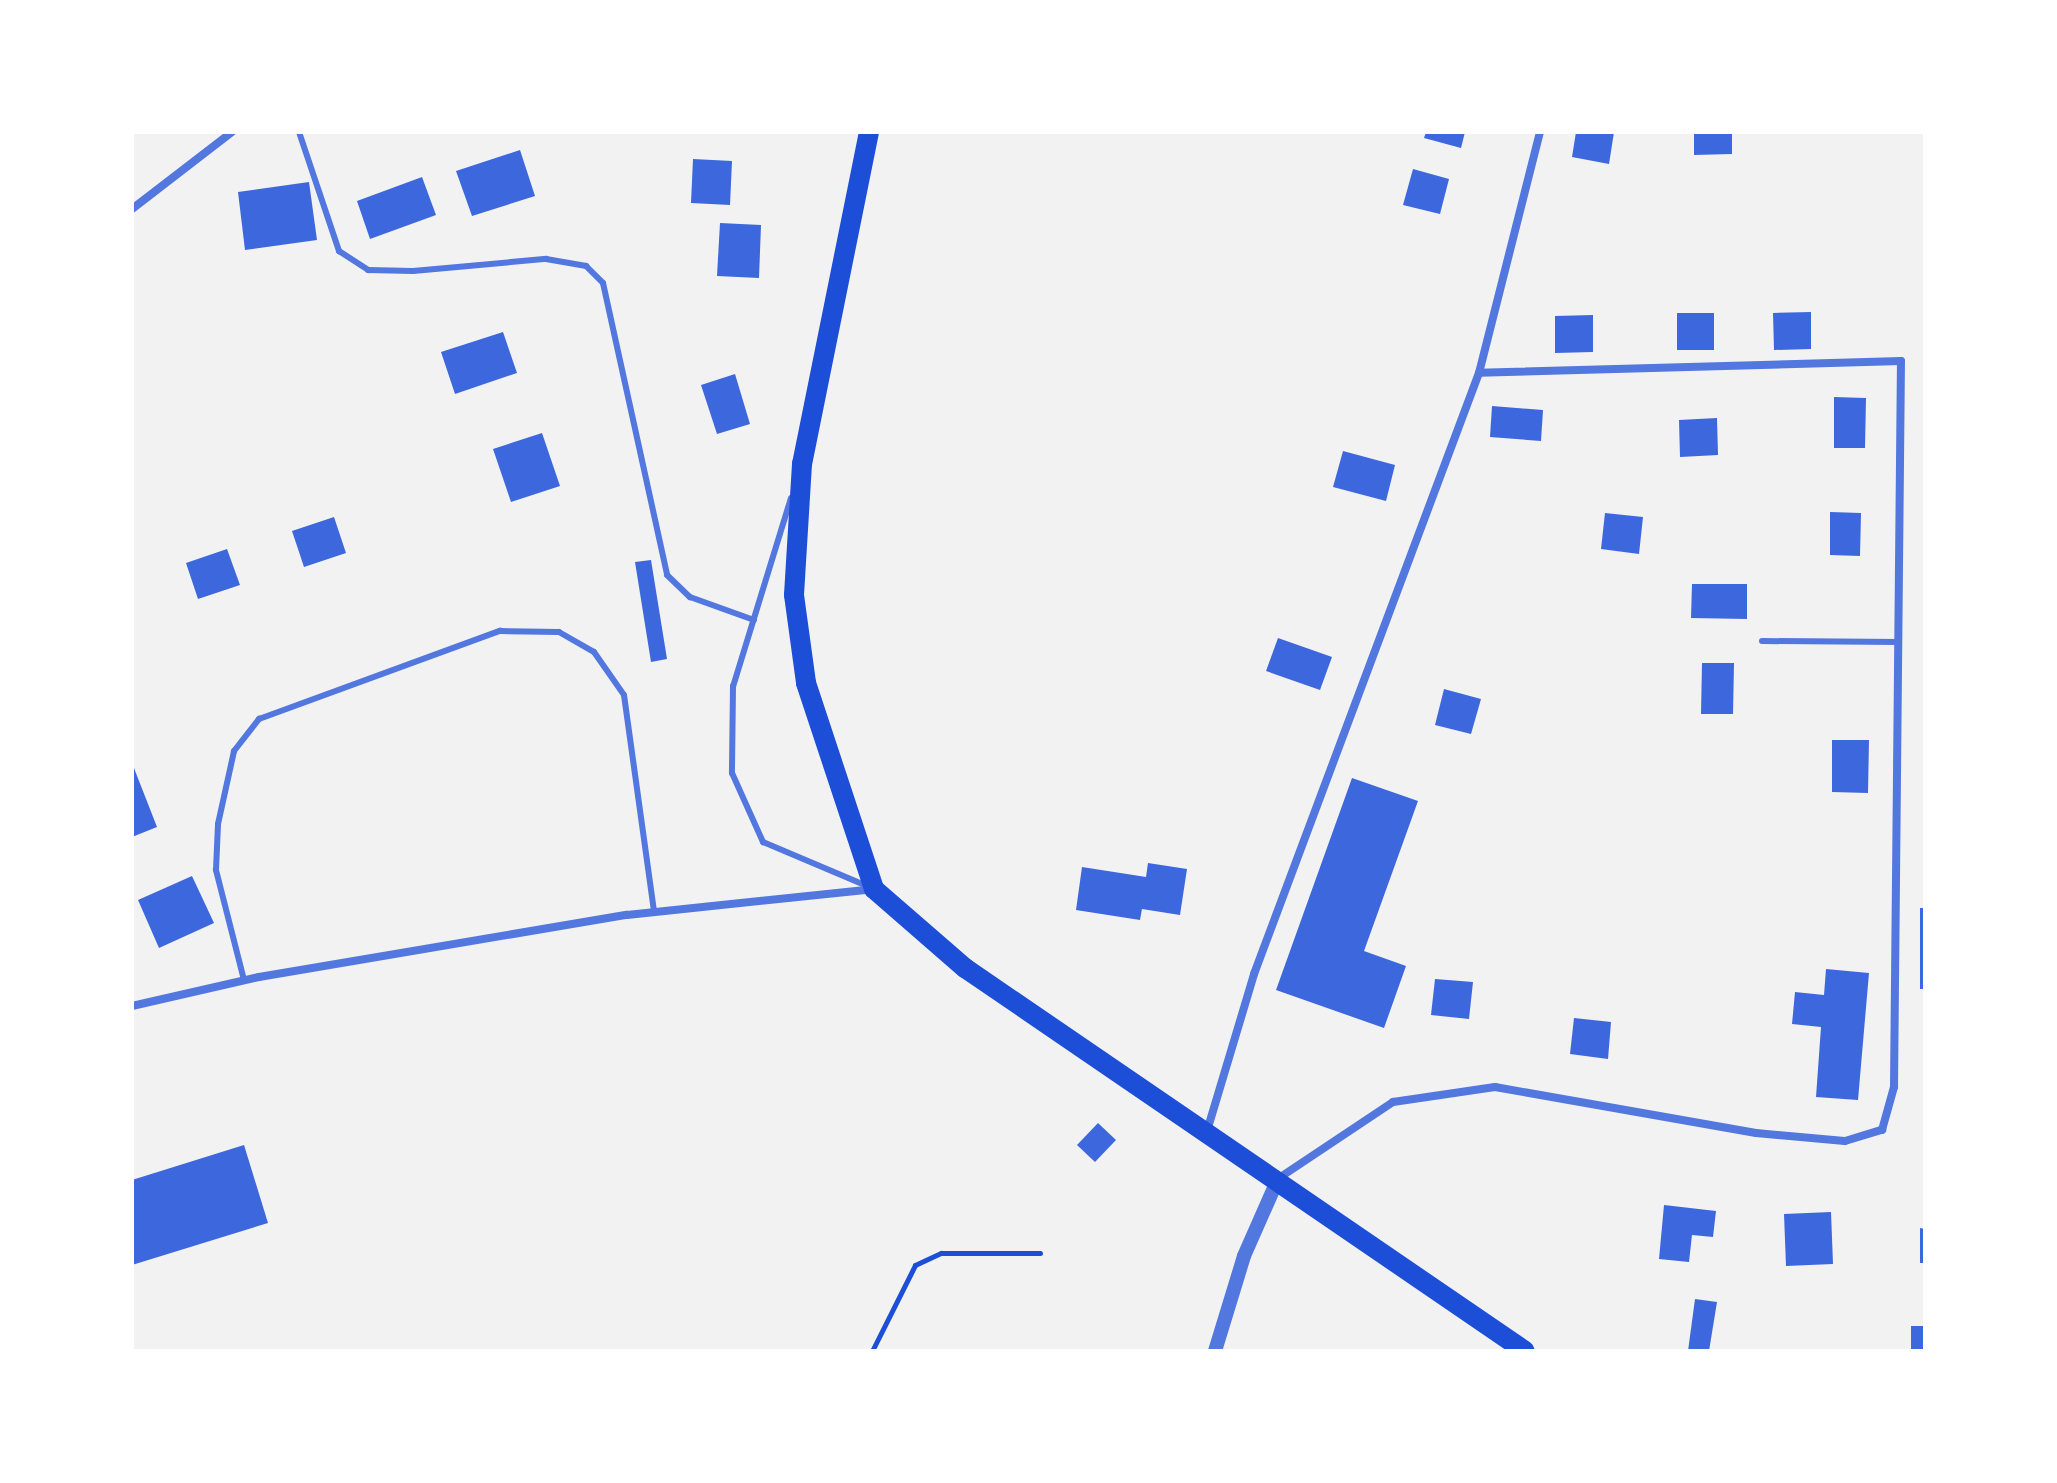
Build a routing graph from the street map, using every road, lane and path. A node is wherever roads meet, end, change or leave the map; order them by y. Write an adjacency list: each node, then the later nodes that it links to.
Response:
1 (232, 132): 5 (street)
2 (299, 132): 8 (lane)
3 (869, 132): 7 (main road)
4 (1540, 132): 6 (street)
5 (132, 209)
6 (1479, 373): 10 (street); 15 (street)
7 (802, 464): 8 (lane); 11 (main road)
8 (754, 620): 11 (lane)
9 (1762, 641): 10 (lane)
10 (1898, 642): 16 (street)
11 (874, 889): 12 (street); 15 (main road)
12 (654, 912): 13 (street); 13 (lane)
13 (244, 980): 14 (street)
14 (132, 1006)
15 (1207, 1132): 16 (main road)
16 (1278, 1179): 19 (street); 20 (main road)
17 (1040, 1253): 18 (path)
18 (872, 1351)
19 (1215, 1351)
20 (1525, 1351)

